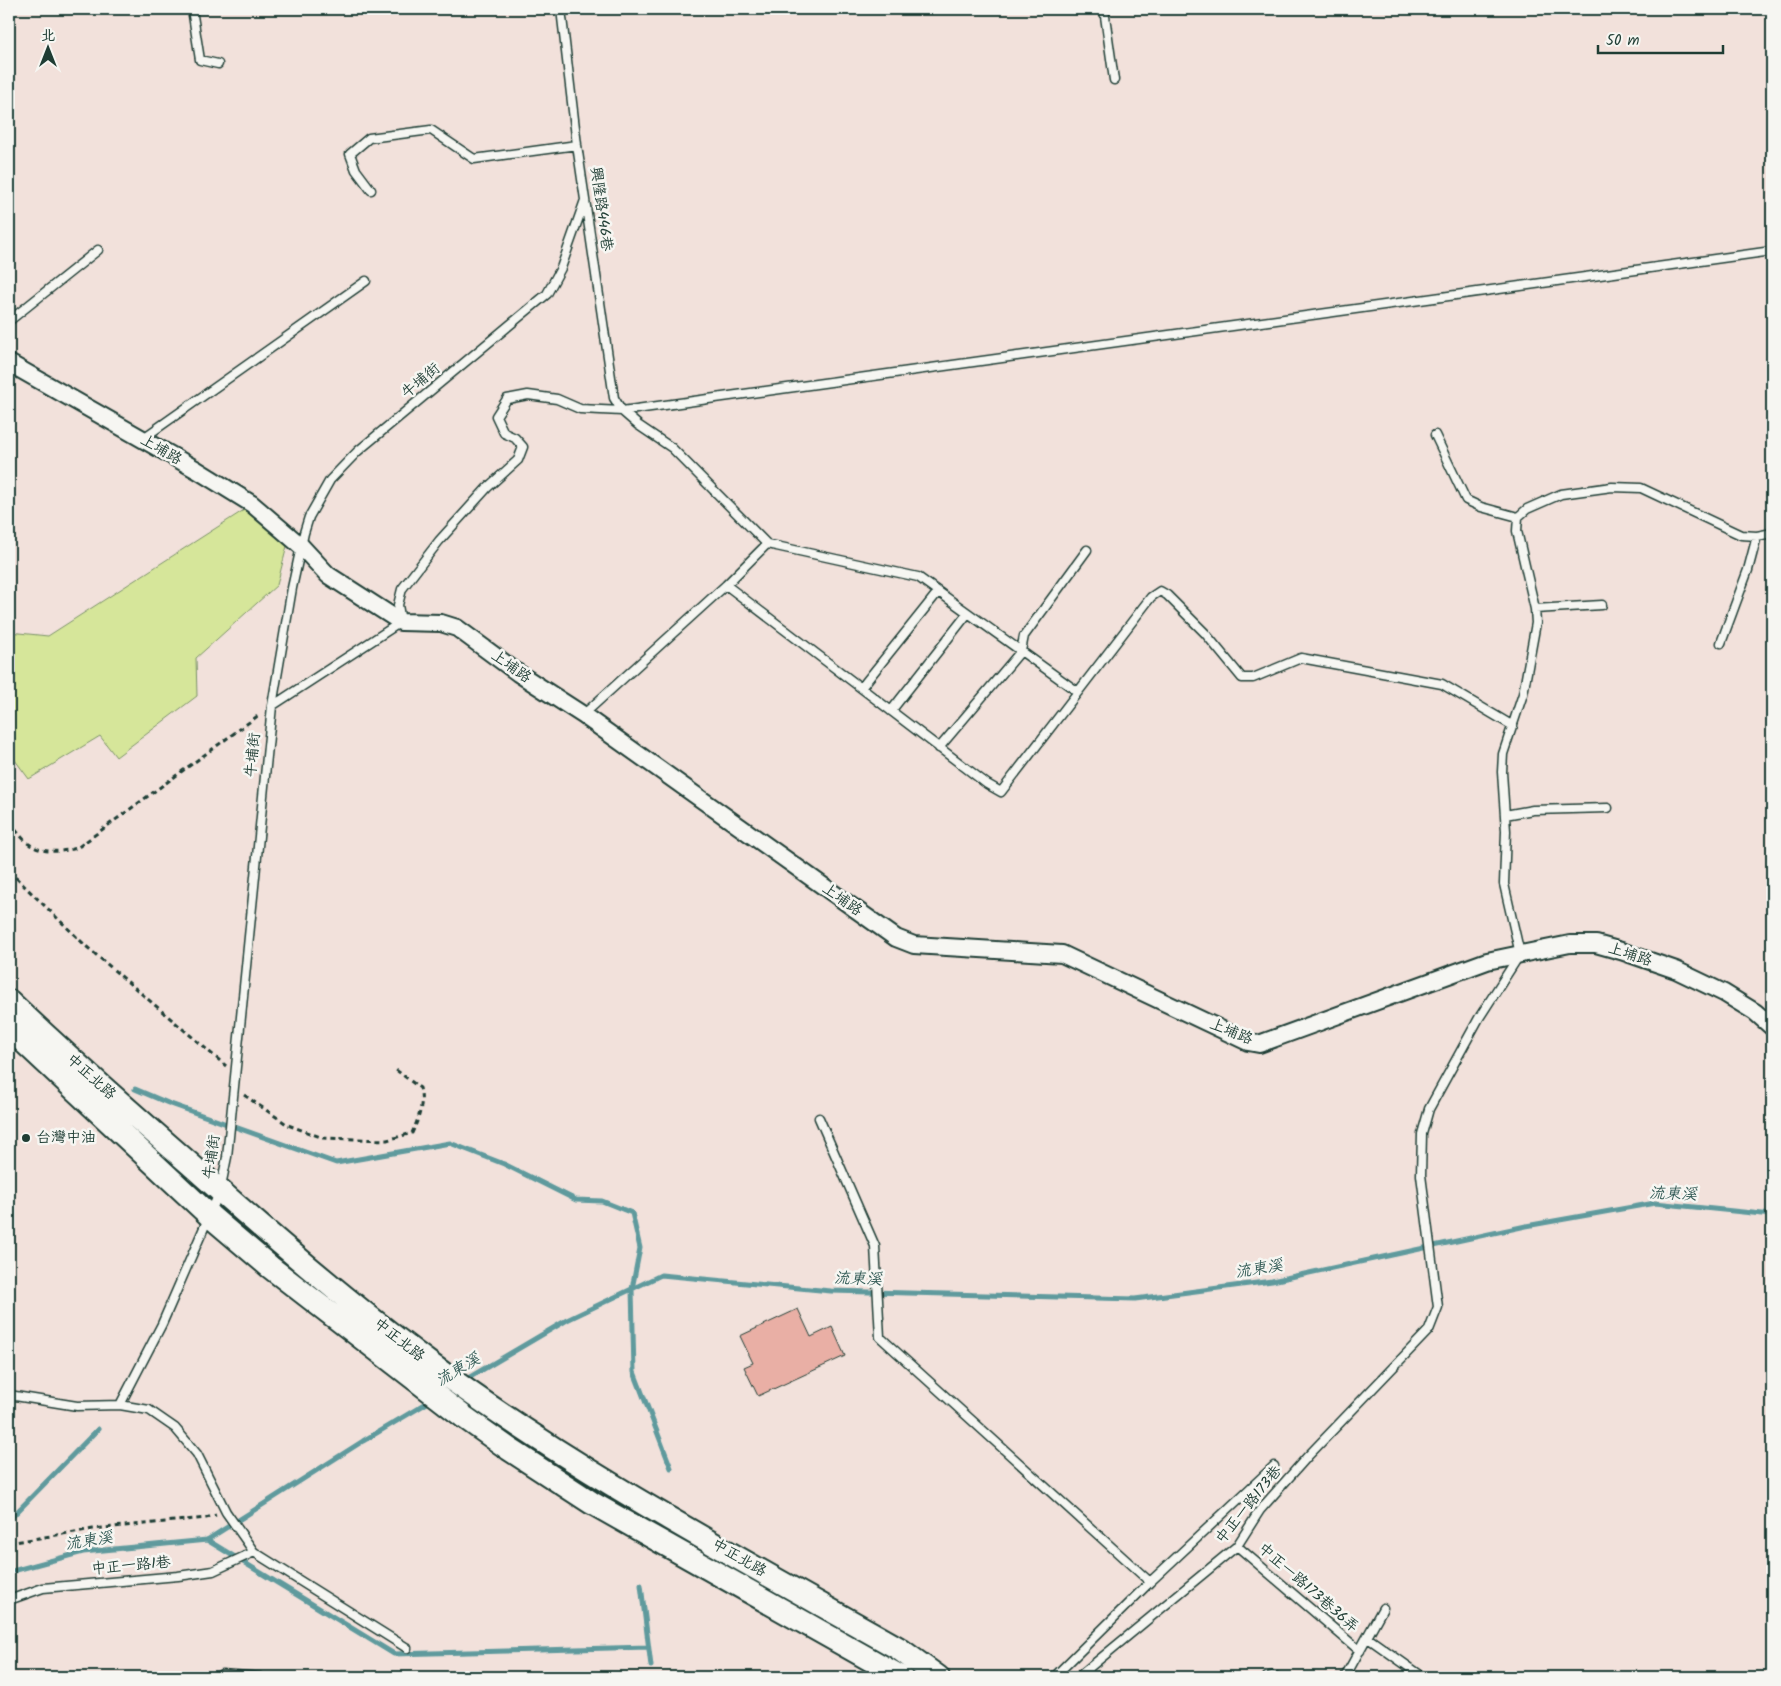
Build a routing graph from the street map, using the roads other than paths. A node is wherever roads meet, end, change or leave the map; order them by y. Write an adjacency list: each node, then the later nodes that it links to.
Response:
1 (192, 9): 4 (lane)
2 (561, 9): 6 (lane, 興隆路446巷)
3 (1104, 9): 5 (lane)
4 (218, 64)
5 (1114, 80)
6 (577, 145): 7 (lane); 8 (lane, 興隆路446巷)
7 (371, 190)
8 (585, 200): 14 (lane, 興隆路446巷); 21 (lane, 牛埔街)
9 (98, 250): 12 (lane)
10 (1772, 251): 14 (lane)
11 (366, 281): 16 (lane)
12 (9, 321)
13 (9, 363): 16 (street, 上埔路)
14 (622, 411): 20 (lane); 28 (lane)
15 (1435, 435): 17 (lane)
16 (142, 439): 21 (street, 上埔路)
17 (1518, 517): 19 (lane); 26 (lane)
18 (1772, 533): 19 (lane)
19 (1757, 536): 29 (lane)
20 (767, 544): 23 (lane); 24 (lane)
21 (301, 546): 28 (street, 上埔路); 33 (lane, 牛埔街)
22 (1087, 550): 30 (lane)
23 (726, 585): 31 (lane); 35 (lane)
24 (938, 592): 27 (lane); 31 (lane)
25 (1602, 605): 26 (lane)
26 (1535, 609): 36 (lane)
27 (968, 613): 30 (lane); 34 (lane)
28 (401, 622): 33 (lane); 35 (street, 上埔路)
29 (1721, 643)
30 (1021, 651): 32 (lane); 37 (lane)
31 (861, 688): 34 (lane)
32 (1078, 692): 36 (lane); 37 (lane)
33 (272, 706): 45 (lane, 牛埔街)
34 (891, 711): 37 (lane)
35 (583, 715): 40 (street, 上埔路)
36 (1513, 726): 39 (lane)
37 (939, 748)
38 (1608, 808): 39 (lane)
39 (1505, 815): 40 (lane)
40 (1520, 954): 42 (street, 上埔路); 50 (lane, 中正一路173巷)
41 (9, 1001): 45 (main road, 中正北路)
42 (1772, 1027)
43 (9, 1028): 46 (main road, 中正北路)
44 (819, 1118): 52 (lane)
45 (220, 1192): 46 (lane, 牛埔街); 61 (main road, 中正北路)
46 (210, 1216): 48 (lane, 牛埔街); 60 (main road, 中正北路)
47 (9, 1395): 48 (lane)
48 (120, 1405): 51 (lane)
49 (1274, 1466): 52 (lane)
50 (1237, 1546): 57 (lane, 中正一路173巷36弄); 63 (lane, 中正一路173巷)
51 (254, 1552): 53 (lane, 中正一路1巷); 56 (lane)
52 (1150, 1582): 62 (lane)
53 (9, 1600)
54 (1384, 1608): 55 (lane)
55 (1368, 1638): 57 (lane); 67 (lane)
56 (407, 1648)
57 (1360, 1651): 66 (lane)
58 (221, 1677): 59 (lane)
59 (260, 1677)
60 (901, 1677)
61 (938, 1677)
62 (1054, 1677)
63 (1078, 1677)
64 (1267, 1677): 65 (lane)
65 (1277, 1677)
66 (1345, 1677)
67 (1423, 1677)

